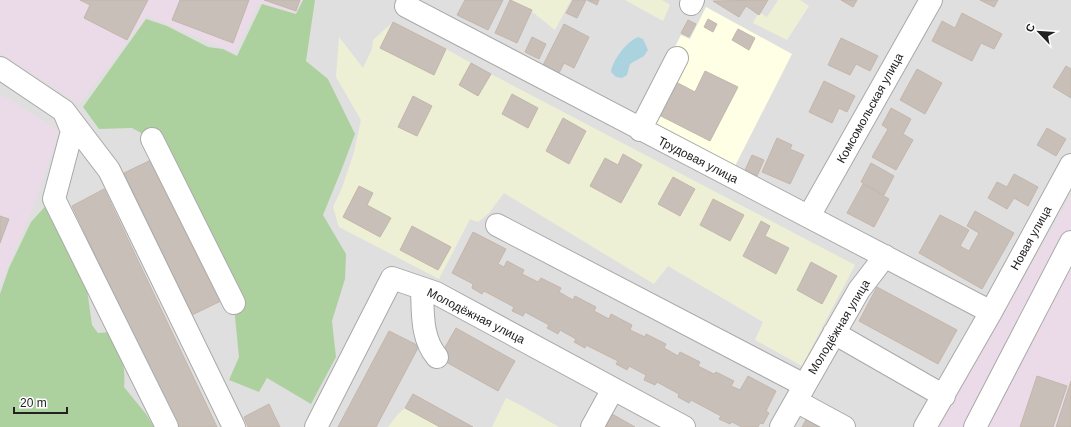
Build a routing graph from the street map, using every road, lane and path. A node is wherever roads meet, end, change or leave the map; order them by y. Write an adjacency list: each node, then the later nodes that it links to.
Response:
1 (931, 0): 9 (street, Комсомольская улица)
2 (406, 6): 6 (street, Трудовая улица)
3 (677, 58): 6 (street)
4 (0, 68): 5 (street)
5 (64, 111): 21 (street); 22 (street)
6 (640, 130): 9 (street, Трудовая улица)
7 (152, 139): 14 (street)
8 (1071, 165): 15 (street, Новая улица)
9 (807, 215): 12 (street, Трудовая улица)
10 (497, 225): 19 (street)
11 (1071, 242): 29 (street)
12 (885, 256): 15 (street, Трудовая улица); 16 (street, Молодёжная улица)
13 (422, 289): 17 (street); 18 (street, Молодёжная улица); 23 (street, Молодёжная улица)
14 (234, 303)
15 (991, 312): 20 (street)
16 (834, 333): 19 (street, Молодёжная улица); 20 (street)
17 (437, 357)
18 (613, 389): 24 (street); 25 (street, Молодёжная улица)
19 (800, 393): 26 (street, Молодёжная улица); 27 (street)
20 (944, 396): 28 (street)
21 (166, 427)
22 (234, 427)
23 (316, 427)
24 (592, 427)
25 (684, 427)
26 (781, 427)
27 (844, 427)
28 (925, 427)
29 (975, 427)

